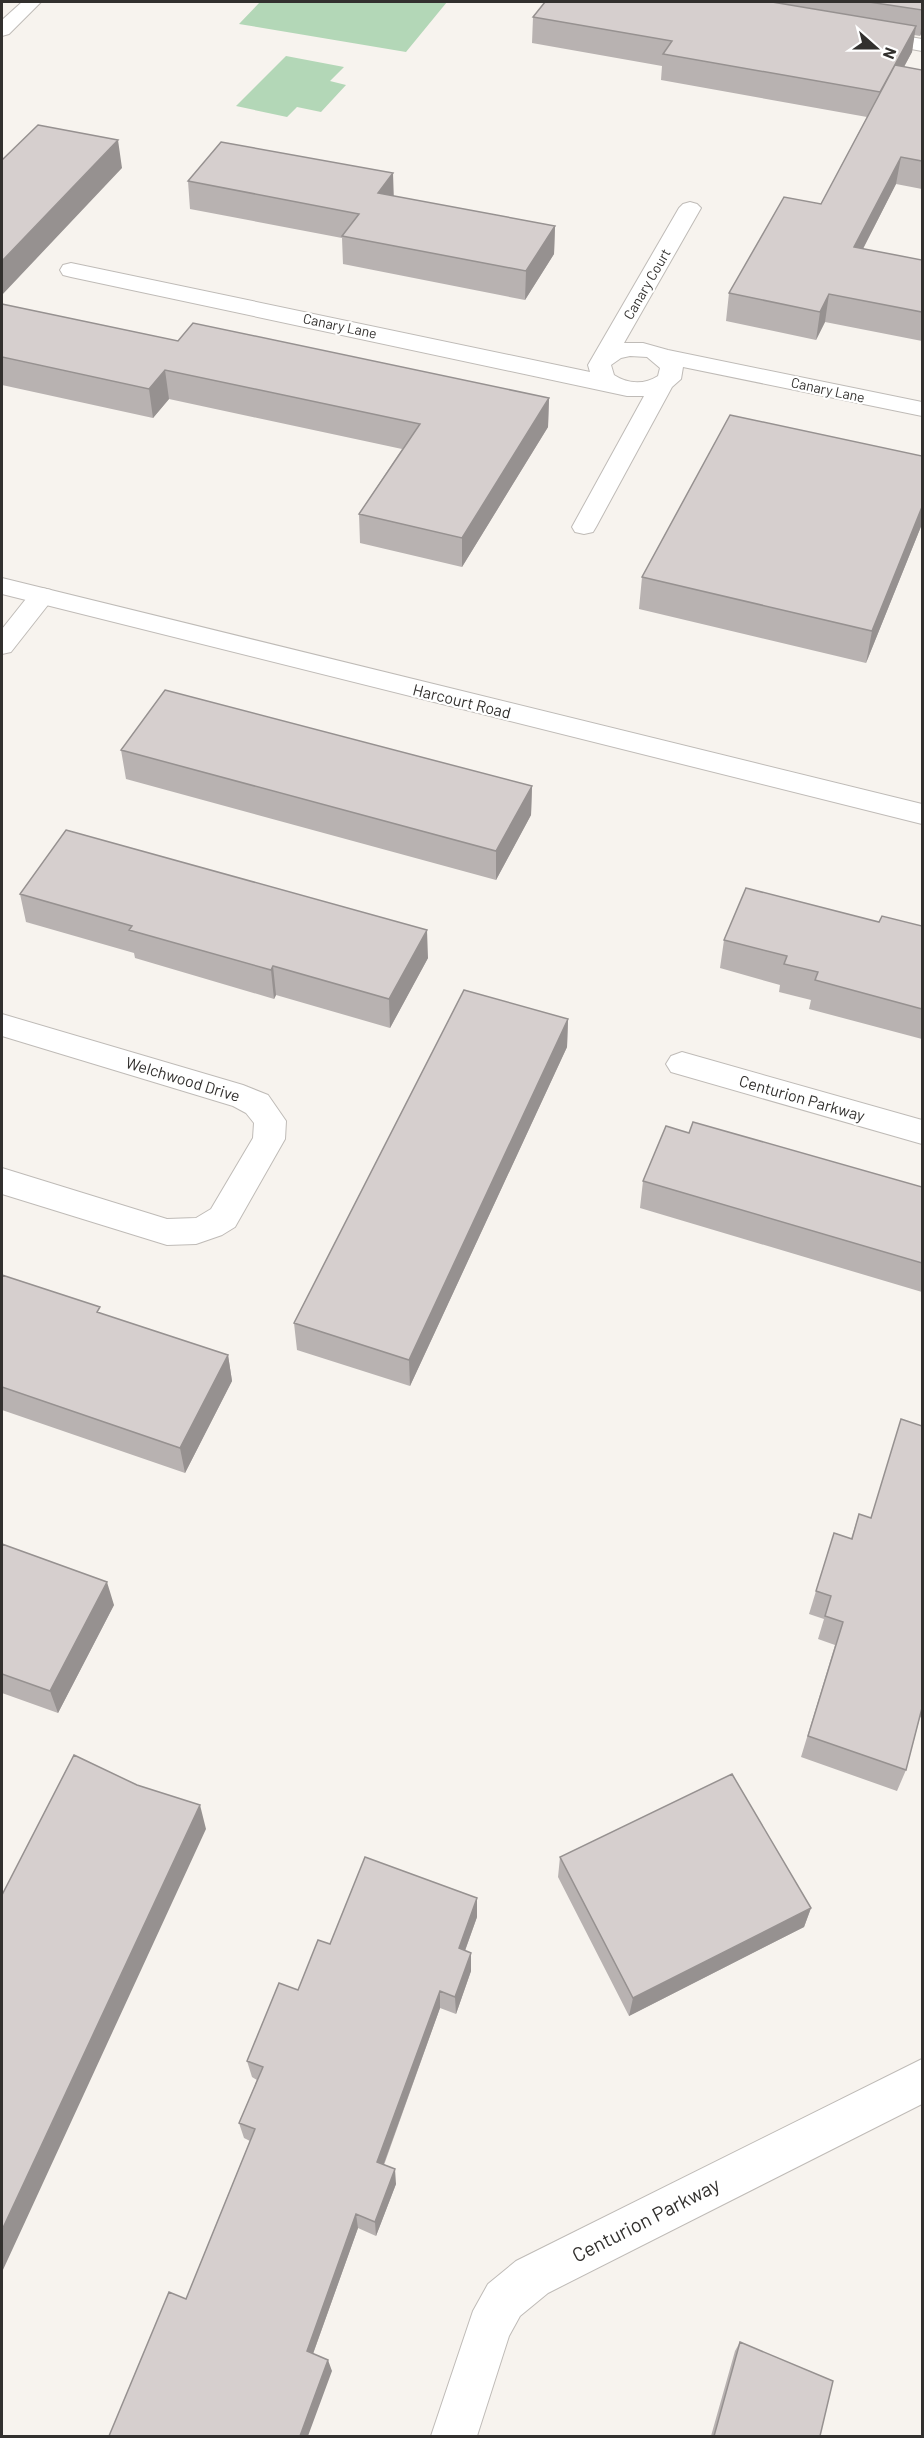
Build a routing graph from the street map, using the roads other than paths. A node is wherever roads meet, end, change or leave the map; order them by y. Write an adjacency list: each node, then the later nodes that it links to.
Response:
1 (32, 2): 2 (street)
2 (2, 30)
3 (853, 33): 4 (street)
4 (922, 45)
5 (690, 208): 8 (street, Canary Court)
6 (71, 270): 9 (street, Canary Lane)
7 (663, 356): 8 (street, Canary Lane); 10 (street); 11 (street, Canary Lane)
8 (603, 359): 9 (street)
9 (609, 383): 10 (street, Canary Lane)
10 (663, 383): 12 (street)
11 (922, 409)
12 (584, 527)
13 (2, 586): 14 (street, Harcourt Road)
14 (42, 596): 15 (street); 16 (street, Harcourt Road)
15 (2, 646)
16 (922, 814)
17 (2, 1025): 20 (street, Welchwood Drive)
18 (682, 1064): 19 (street, Centurion Parkway)
19 (922, 1132)
20 (2, 1181)
21 (922, 2081): 22 (street, Centurion Parkway)
22 (454, 2436)

